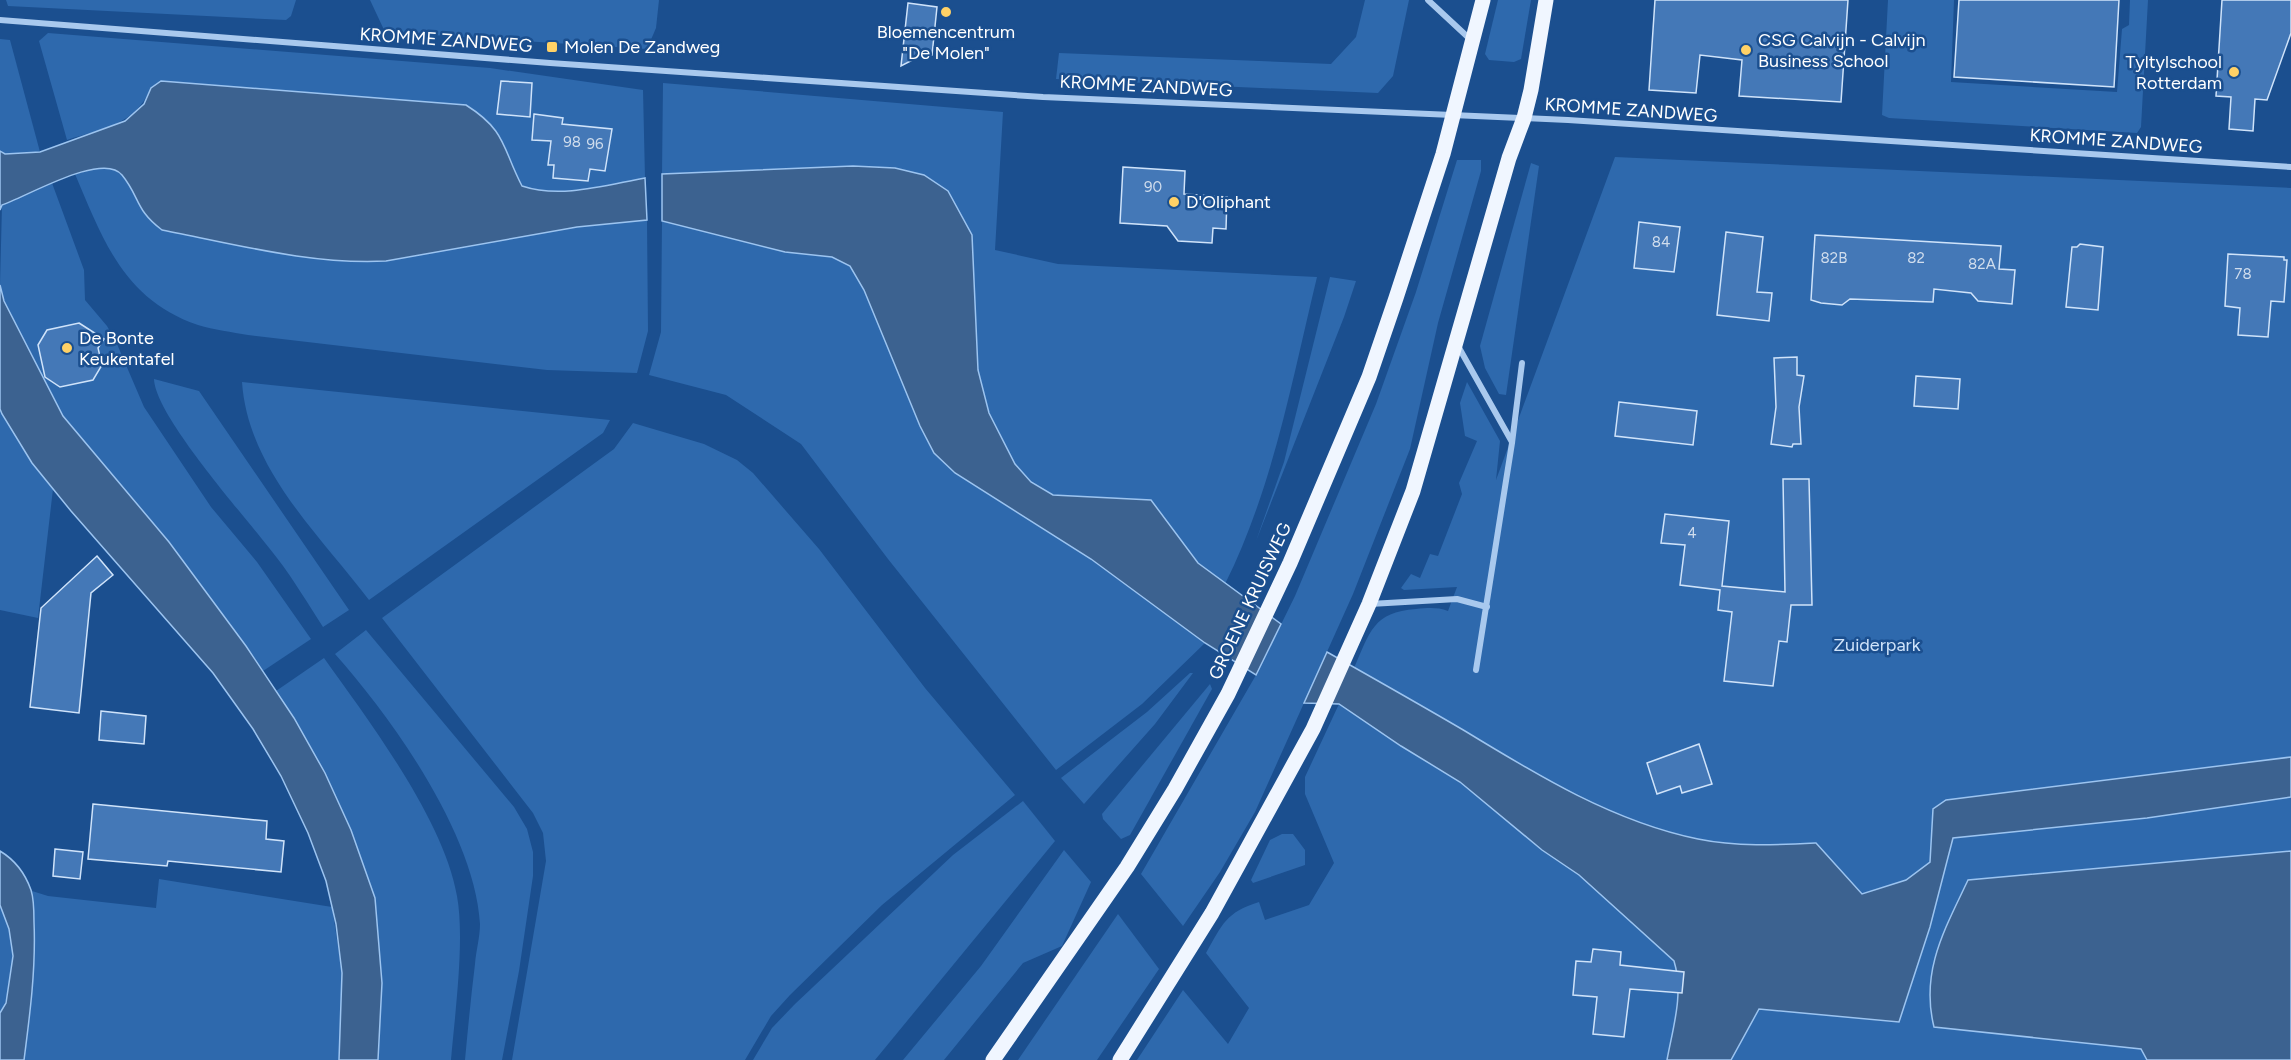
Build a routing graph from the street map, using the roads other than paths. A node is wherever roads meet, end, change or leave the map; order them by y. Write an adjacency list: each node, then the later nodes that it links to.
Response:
1 (1428, 0): 5 (street)
2 (1483, 0): 5 (main road, GROENE KRUISWEG)
3 (1546, 0): 7 (main road)
4 (0, 20): 6 (street, KROMME ZANDWEG)
5 (1473, 41): 6 (main road, GROENE KRUISWEG)
6 (1453, 115): 7 (street, KROMME ZANDWEG); 15 (main road, GROENE KRUISWEG)
7 (1524, 118): 8 (street, KROMME ZANDWEG); 9 (main road)
8 (2291, 167)
9 (1457, 344): 11 (street); 12 (main road)
10 (1522, 363): 11 (street)
11 (1512, 442): 13 (street)
12 (1369, 604): 13 (street); 16 (main road)
13 (1487, 608): 14 (street)
14 (1476, 670)
15 (993, 1060)
16 (1119, 1060)

